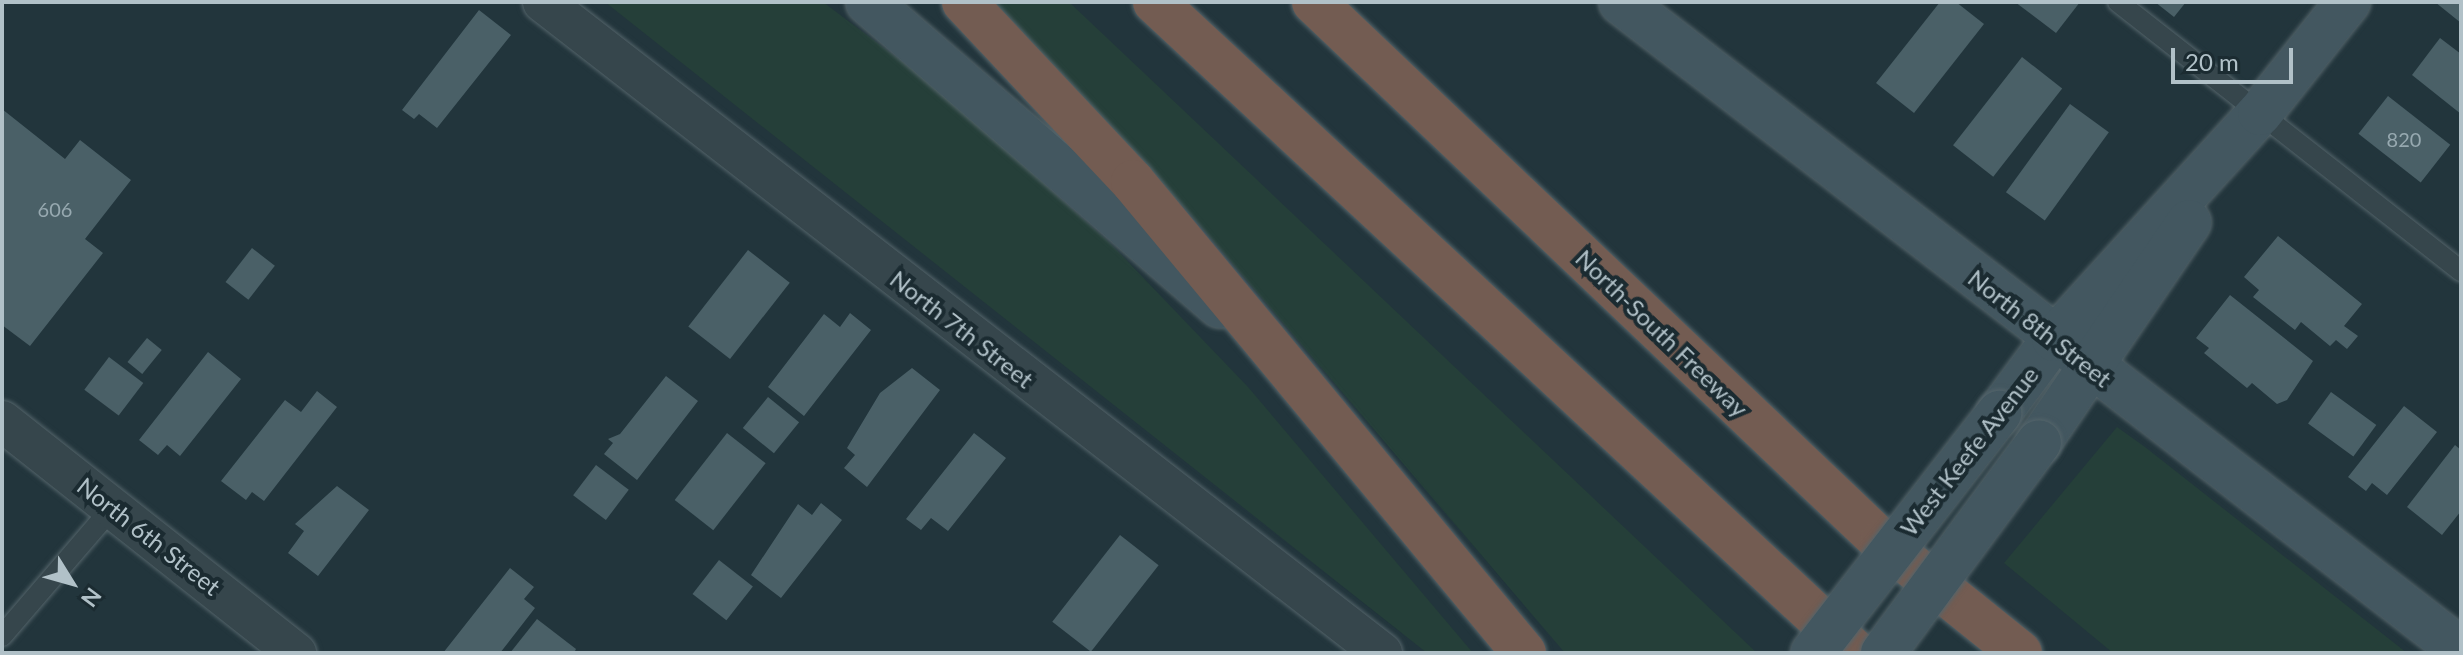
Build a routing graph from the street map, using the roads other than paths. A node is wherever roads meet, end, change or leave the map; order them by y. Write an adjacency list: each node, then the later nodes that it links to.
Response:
1 (543, 2): 19 (street, North 7th Street)
2 (868, 2): 12 (street)
3 (964, 2): 12 (highway)
4 (1155, 2): 22 (highway)
5 (1314, 2): 24 (highway, North-South Freeway)
6 (1621, 2): 11 (street, North 8th Street)
7 (2118, 2): 9 (lane)
8 (2348, 2): 9 (street, West Keefe Avenue)
9 (2260, 113): 10 (lane); 11 (street, West Keefe Avenue); 13 (street, West Keefe Avenue)
10 (2461, 271)
11 (2054, 339): 13 (street, North 8th Street); 21 (street, West Keefe Avenue, bridge)
12 (1261, 342): 20 (highway)
13 (2093, 369): 17 (street, North 8th Street); 23 (street, West Keefe Avenue, bridge)
14 (2, 421): 15 (street, North 6th Street)
15 (113, 507): 16 (lane); 18 (street, North 6th Street)
16 (2, 636)
17 (2461, 650)
18 (296, 653)
19 (1382, 653)
20 (1524, 653)
21 (1813, 653)
22 (1856, 653)
23 (1883, 653)
24 (2020, 653)

